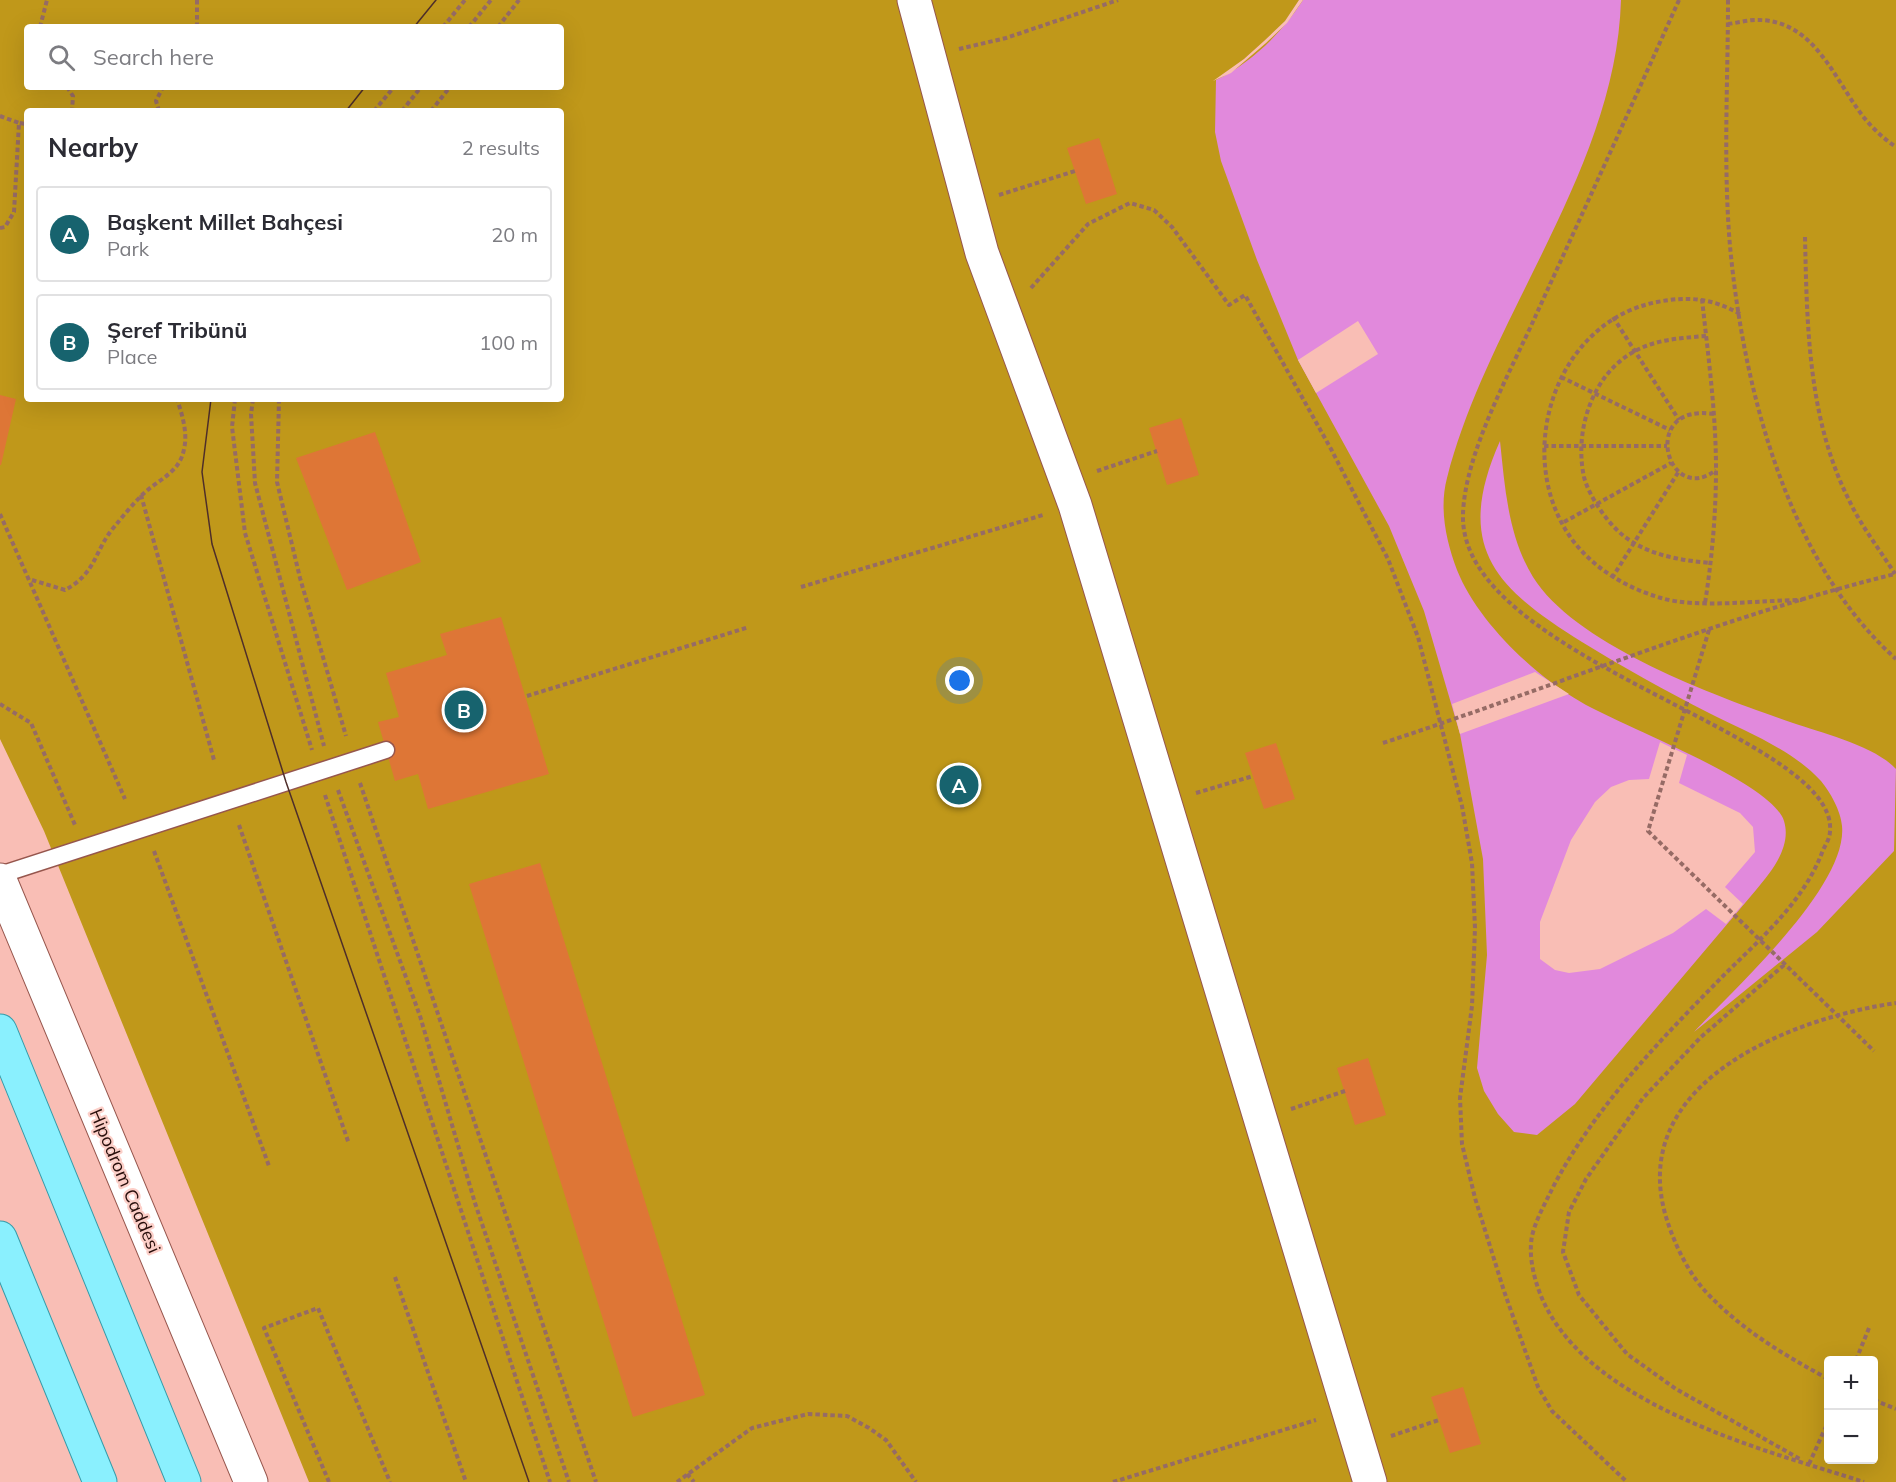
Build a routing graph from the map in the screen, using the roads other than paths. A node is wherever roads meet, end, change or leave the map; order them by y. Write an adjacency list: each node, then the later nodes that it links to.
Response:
1 (914, 0): 10 (street)
2 (386, 750): 3 (lane)
3 (0, 875)
4 (0, 880): 9 (street, Hipodrom Caddesi)
5 (0, 1031): 8 (main road)
6 (0, 1238): 7 (main road)
7 (100, 1482)
8 (184, 1482)
9 (251, 1482)
10 (1370, 1482)

